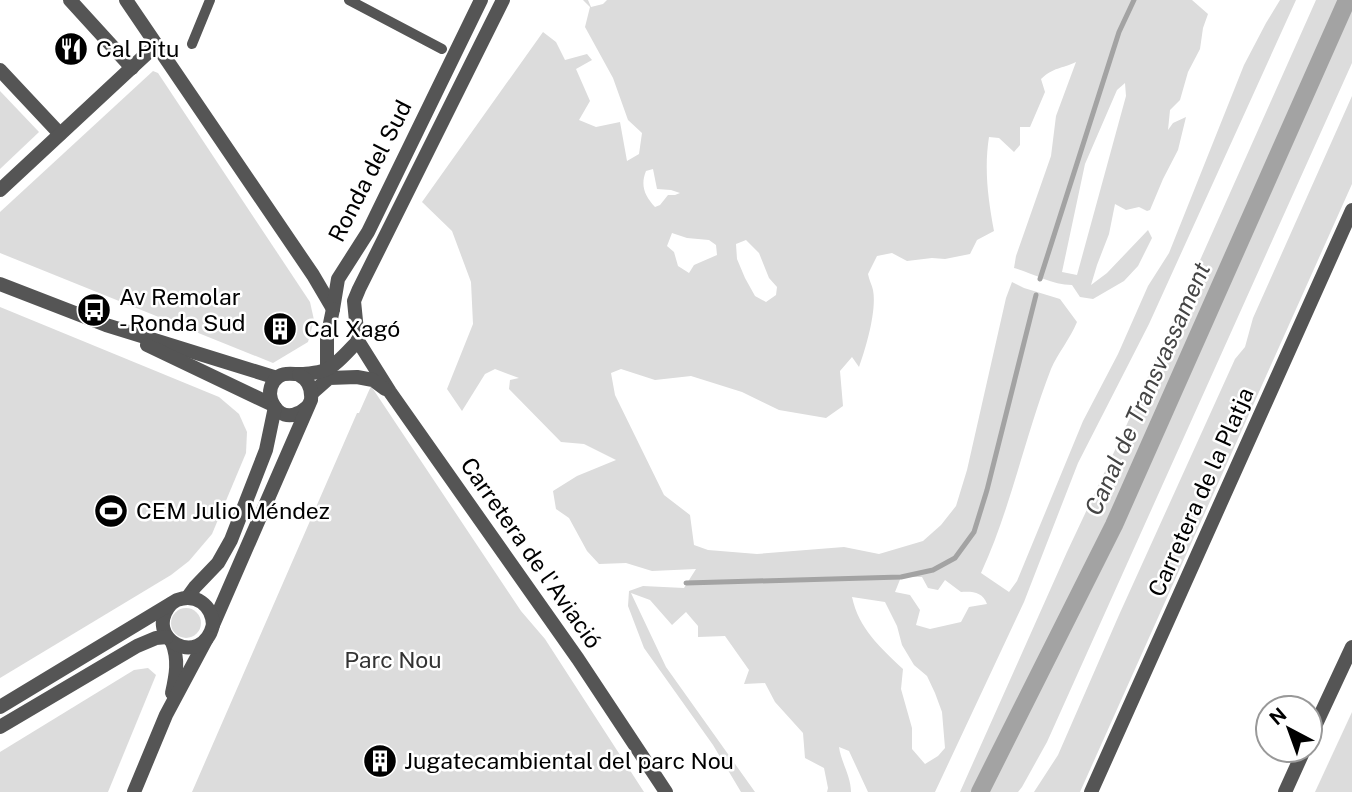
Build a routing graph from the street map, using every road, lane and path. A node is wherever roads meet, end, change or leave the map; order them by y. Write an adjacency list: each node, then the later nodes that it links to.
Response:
1 (70, 0): 10 (street)
2 (126, 0): 8 (street)
3 (210, 0): 7 (street)
4 (348, 0): 9 (street)
5 (481, 0): 16 (street, Ronda del Sud)
6 (503, 0): 18 (street, Ronda del Sud)
7 (192, 44)
8 (156, 45): 10 (street); 16 (street)
9 (442, 49)
10 (132, 68): 12 (street)
11 (0, 71): 12 (street)
12 (60, 134): 13 (street)
13 (0, 190)
14 (1352, 209): 38 (street, Carretera de la Platja)
15 (0, 284): 17 (street)
16 (333, 309): 20 (street, Ronda del Sud)
17 (106, 325): 21 (street); 24 (street)
18 (358, 341): 20 (street); 22 (street, Carretera de l'Aviació)
19 (299, 374): 20 (street); 21 (street); 23 (street)
20 (328, 374): 22 (street); 23 (street)
21 (278, 377): 24 (street)
22 (390, 392): 37 (street, Carretera de l'Aviació)
23 (309, 400): 24 (street); 27 (street)
24 (274, 406): 25 (street)
25 (187, 598): 26 (street); 27 (street)
26 (171, 604): 28 (street); 31 (street)
27 (213, 625): 29 (street)
28 (169, 640): 29 (street); 33 (street); 34 (street)
29 (206, 640): 33 (street)
30 (1352, 647): 32 (street)
31 (0, 707)
32 (1324, 707)
33 (166, 715): 36 (street)
34 (0, 727)
35 (1297, 764): 39 (street)
36 (134, 792)
37 (666, 792)
38 (1091, 792)
39 (1284, 792)

